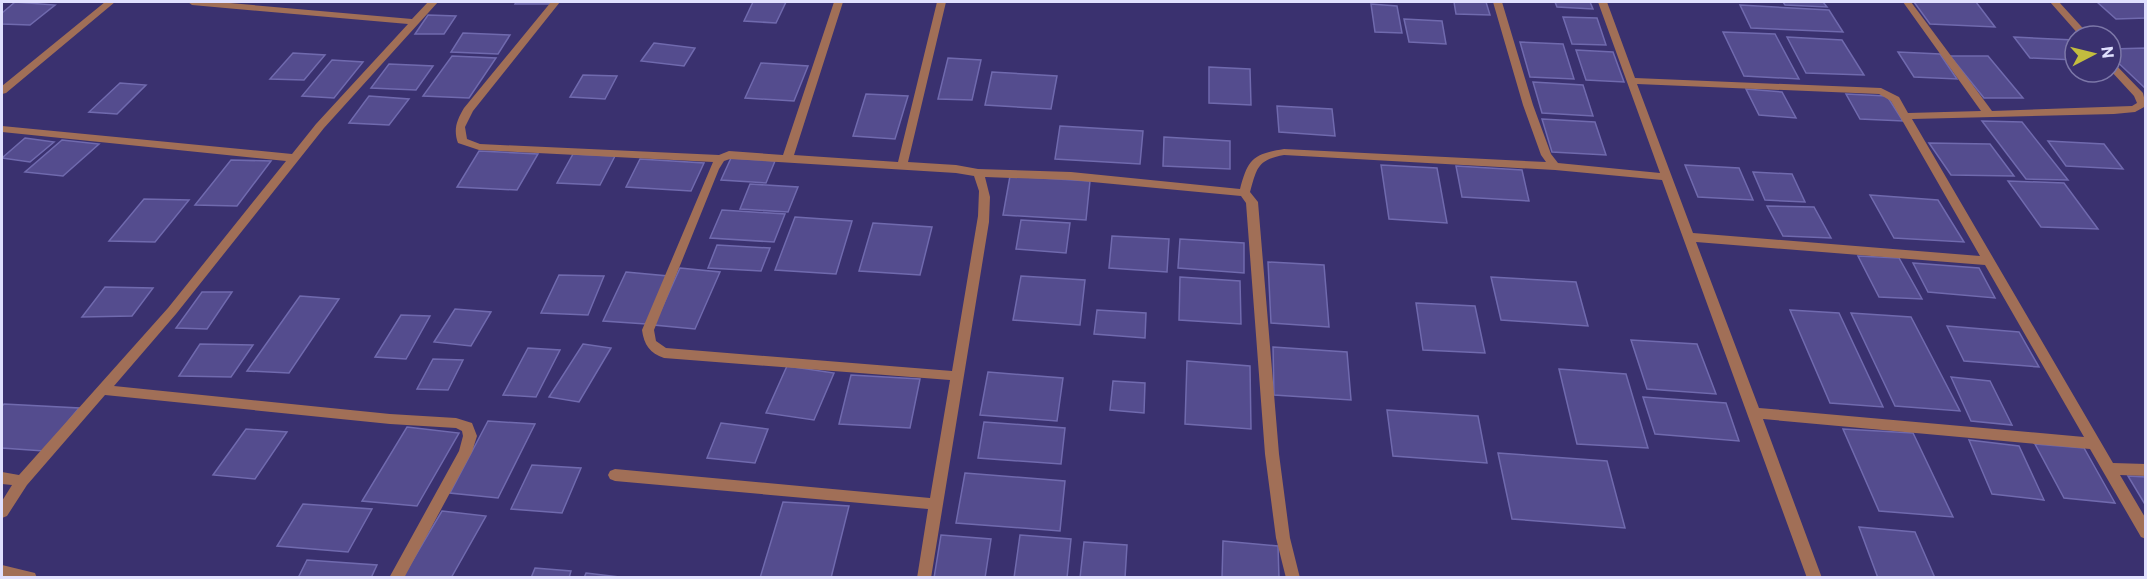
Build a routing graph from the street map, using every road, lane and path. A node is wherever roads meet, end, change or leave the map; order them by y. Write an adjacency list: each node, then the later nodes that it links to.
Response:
1 (110, 2): 15 (street)
2 (192, 2): 11 (street)
3 (434, 2): 11 (street)
4 (555, 2): 20 (street)
5 (838, 2): 21 (street)
6 (942, 2): 22 (street)
7 (1497, 2): 23 (street)
8 (1602, 2): 14 (street)
9 (1907, 2): 16 (street)
10 (2054, 2): 12 (street)
11 (415, 22): 19 (street)
12 (2074, 24)
13 (2123, 77): 16 (street)
14 (1630, 81): 17 (street); 25 (street)
15 (2, 92)
16 (1989, 114): 17 (street)
17 (1904, 116): 28 (street)
18 (2, 129): 19 (street)
19 (294, 158): 30 (street)
20 (720, 159): 21 (street); 29 (street)
21 (787, 159): 22 (street)
22 (902, 166): 24 (street)
23 (1555, 166): 25 (street); 26 (street)
24 (978, 173): 26 (street); 29 (street)
25 (1666, 177): 27 (street)
26 (1244, 194): 45 (street)
27 (1688, 237): 28 (street); 31 (street)
28 (1986, 261): 32 (street)
29 (957, 376): 38 (street)
30 (103, 390): 37 (street); 43 (street)
31 (1754, 413): 32 (street); 46 (street)
32 (2095, 444): 33 (street)
33 (2109, 469): 34 (street); 40 (street)
34 (2145, 470)
35 (615, 475): 38 (street)
36 (2, 478): 37 (street)
37 (22, 482): 39 (street)
38 (936, 504): 44 (street)
39 (2, 512)
40 (2145, 533)
41 (2, 572): 42 (street)
42 (30, 578)
43 (396, 578)
44 (924, 578)
45 (1293, 578)
46 (1815, 578)

